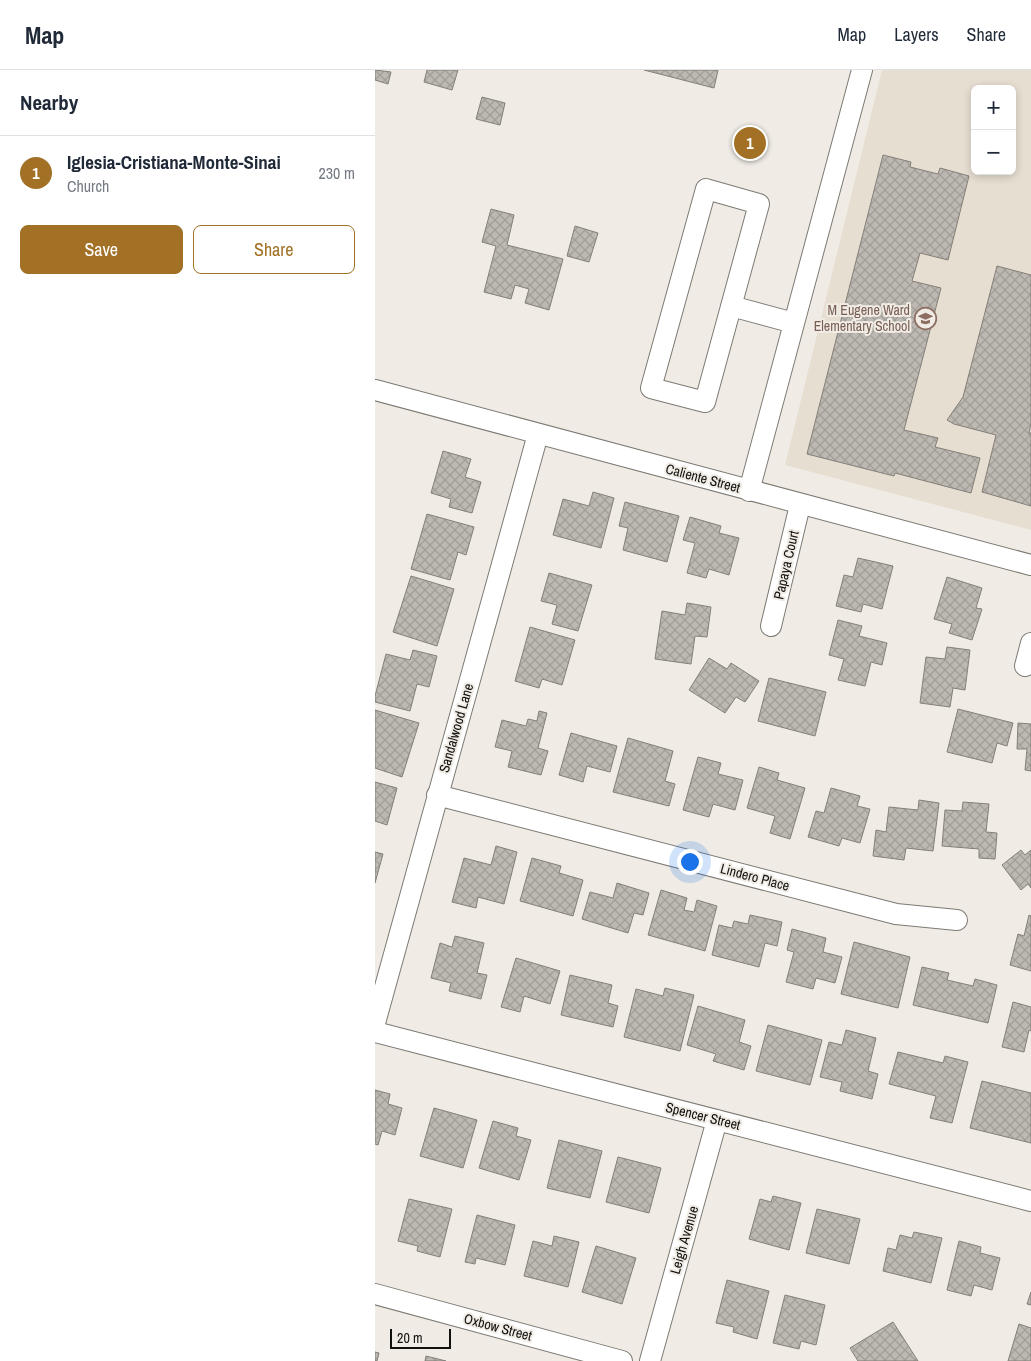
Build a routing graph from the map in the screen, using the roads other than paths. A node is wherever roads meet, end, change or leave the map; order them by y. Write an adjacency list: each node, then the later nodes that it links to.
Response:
1 (862, 70): 3 (street)
2 (731, 306): 2 (street); 3 (street)
3 (794, 323): 6 (street)
4 (375, 390): 5 (street, Caliente Street)
5 (538, 434): 6 (street, Caliente Street); 12 (street, Sandalwood Lane)
6 (749, 491): 7 (street, Caliente Street)
7 (800, 505): 8 (street, Caliente Street); 9 (street, Papaya Court)
8 (1031, 566)
9 (771, 626)
10 (1031, 643): 11 (street)
11 (1025, 666)
12 (437, 795): 13 (street, Lindero Place); 14 (street, Sandalwood Lane)
13 (957, 920)
14 (375, 1023)
15 (375, 1032): 16 (street, Spencer Street)
16 (717, 1120): 17 (street, Spencer Street); 20 (street, Leigh Avenue)
17 (1031, 1200)
18 (375, 1294): 19 (street, Oxbow Street)
19 (622, 1361)
20 (650, 1361)

